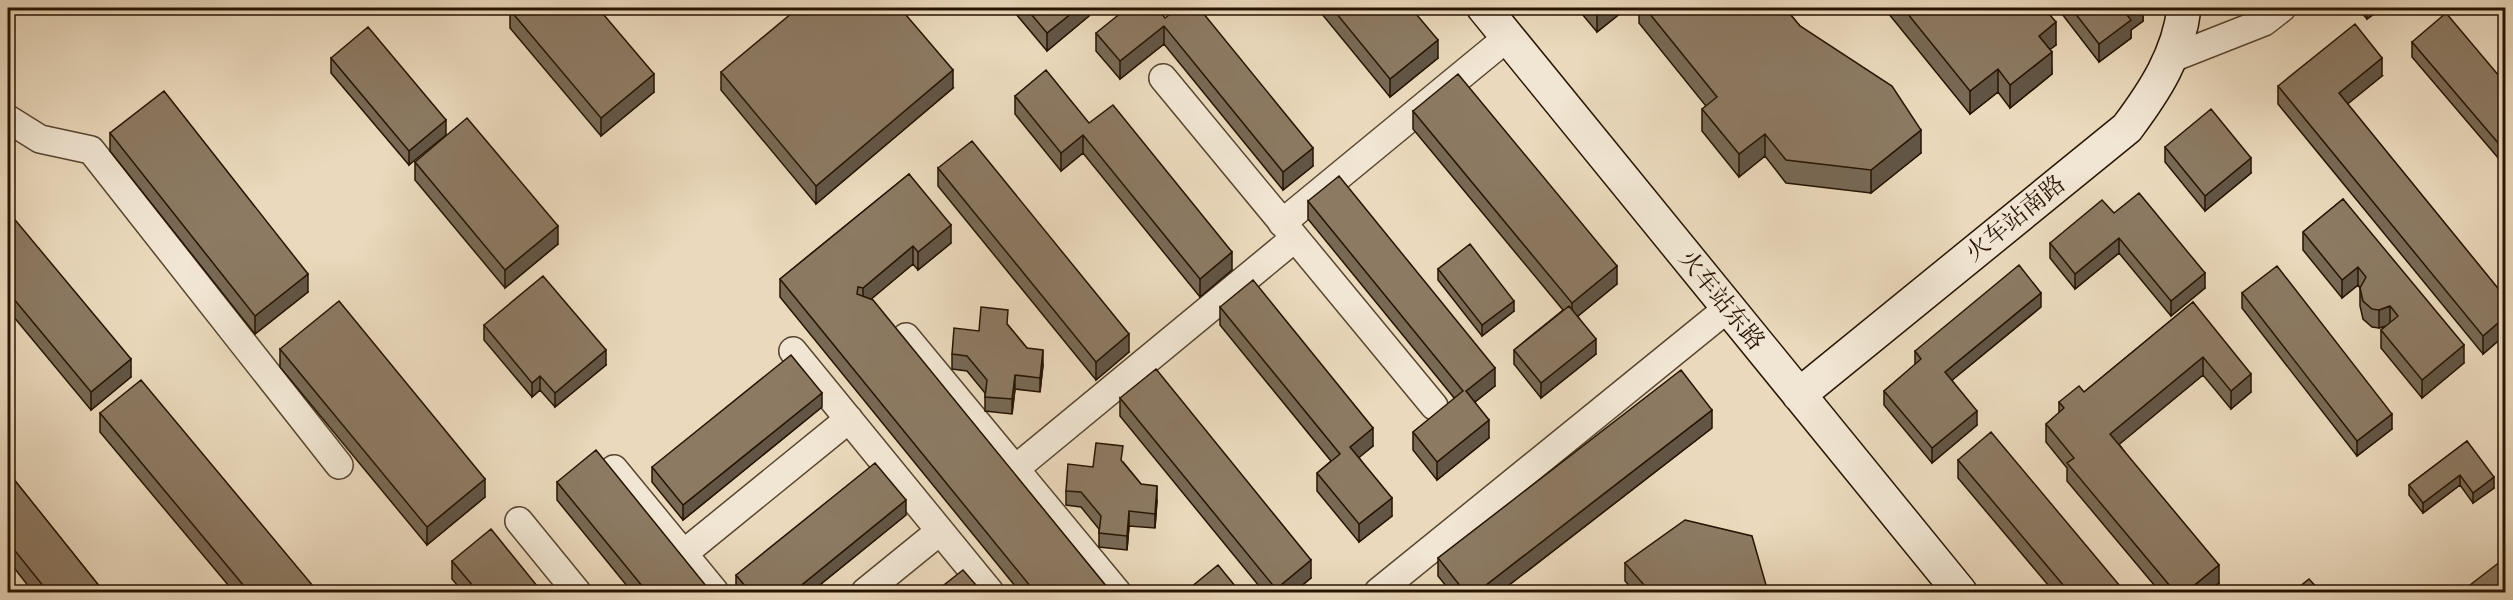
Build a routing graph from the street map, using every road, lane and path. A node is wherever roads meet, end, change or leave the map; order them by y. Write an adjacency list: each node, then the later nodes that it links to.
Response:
1 (1484, 8): 4 (main road, 火车站东路)
2 (2184, 8): 5 (main road, 火车站南路)
3 (2282, 8): 5 (street)
4 (1508, 37): 8 (street); 9 (main road, 火车站东路)
5 (2170, 59): 12 (main road, 火车站南路)
6 (1162, 78): 8 (street)
7 (8, 118): 15 (street)
8 (1288, 230): 13 (street); 17 (street)
9 (1728, 308): 12 (main road, 火车站东路); 26 (street)
10 (906, 337): 17 (street)
11 (793, 351): 14 (street)
12 (1799, 396): 27 (main road, 火车站东路)
13 (1434, 406)
14 (849, 419): 19 (street); 20 (street)
15 (339, 465)
16 (614, 469): 20 (street)
17 (1015, 469): 25 (street)
18 (519, 521): 21 (street)
19 (940, 531): 23 (street); 24 (street)
20 (683, 554): 22 (street)
21 (578, 592)
22 (715, 592)
23 (865, 592)
24 (990, 592)
25 (1117, 592)
26 (1378, 592)
27 (1959, 592)

